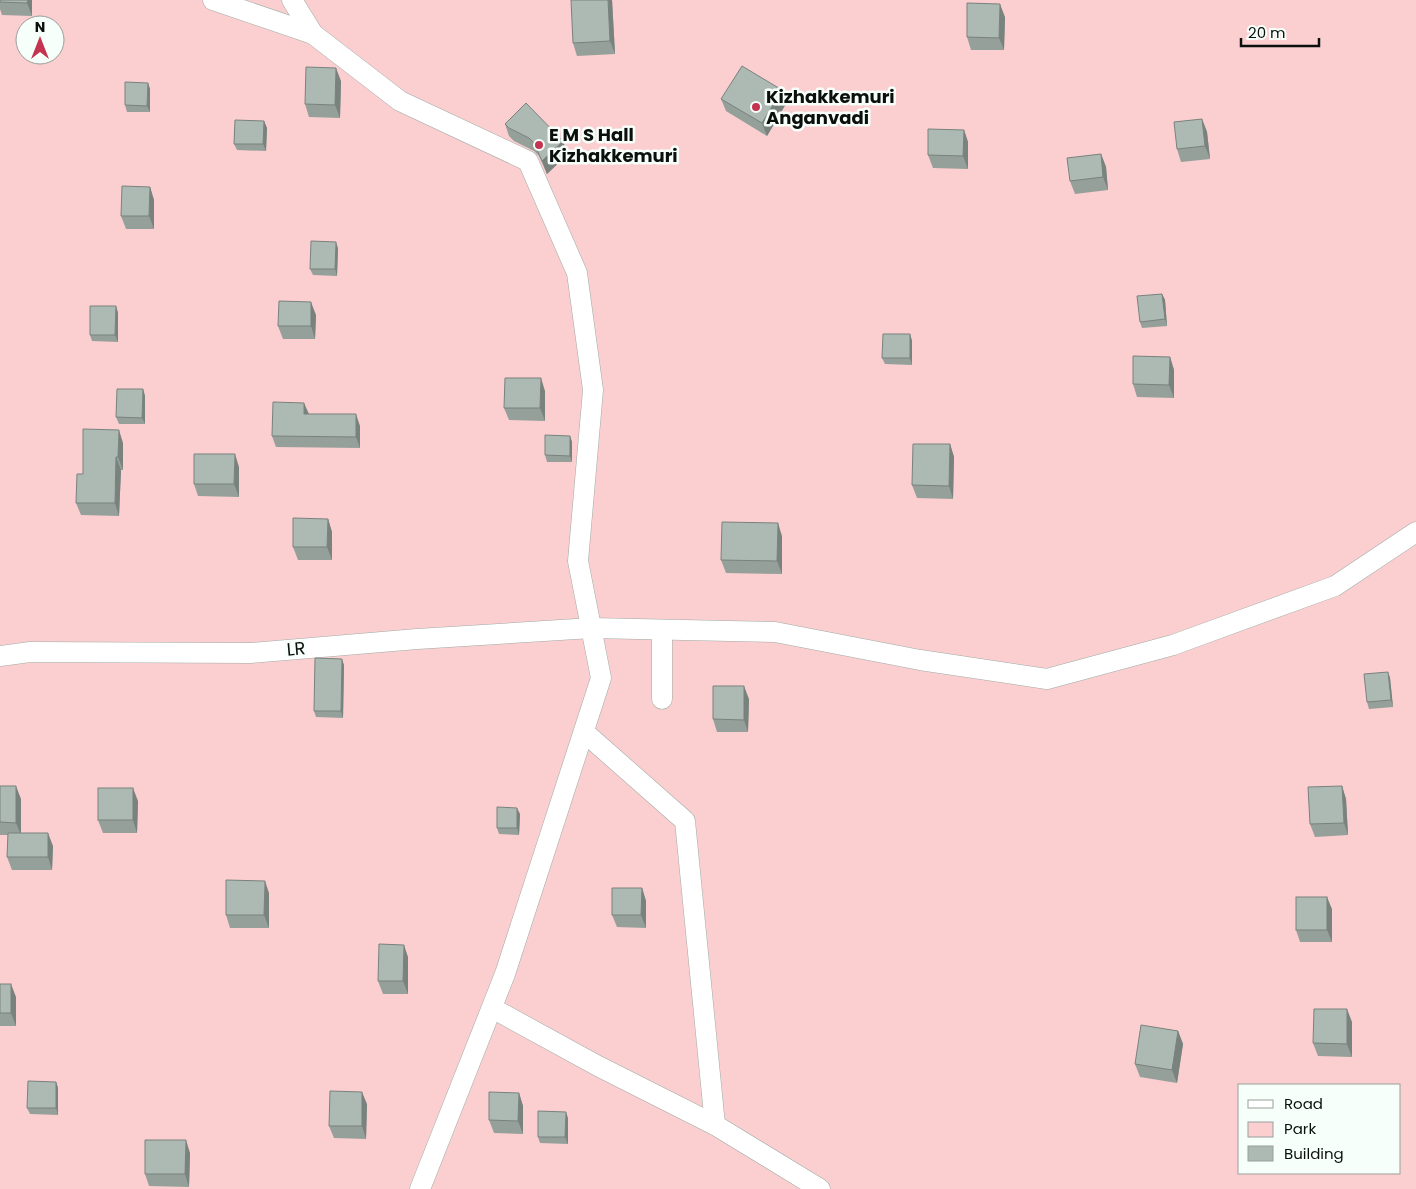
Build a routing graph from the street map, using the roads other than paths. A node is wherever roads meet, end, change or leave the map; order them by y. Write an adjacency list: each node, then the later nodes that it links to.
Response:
1 (213, 0): 3 (street)
2 (292, 0): 3 (street)
3 (313, 34): 5 (street)
4 (1416, 532): 6 (street, LR)
5 (592, 628): 6 (street, LR); 7 (street, LR); 9 (street)
6 (662, 630): 8 (street)
7 (0, 656)
8 (662, 699)
9 (584, 732): 10 (street); 11 (street)
10 (492, 1008): 11 (street); 12 (street)
11 (715, 1126): 13 (street)
12 (420, 1189)
13 (820, 1189)

